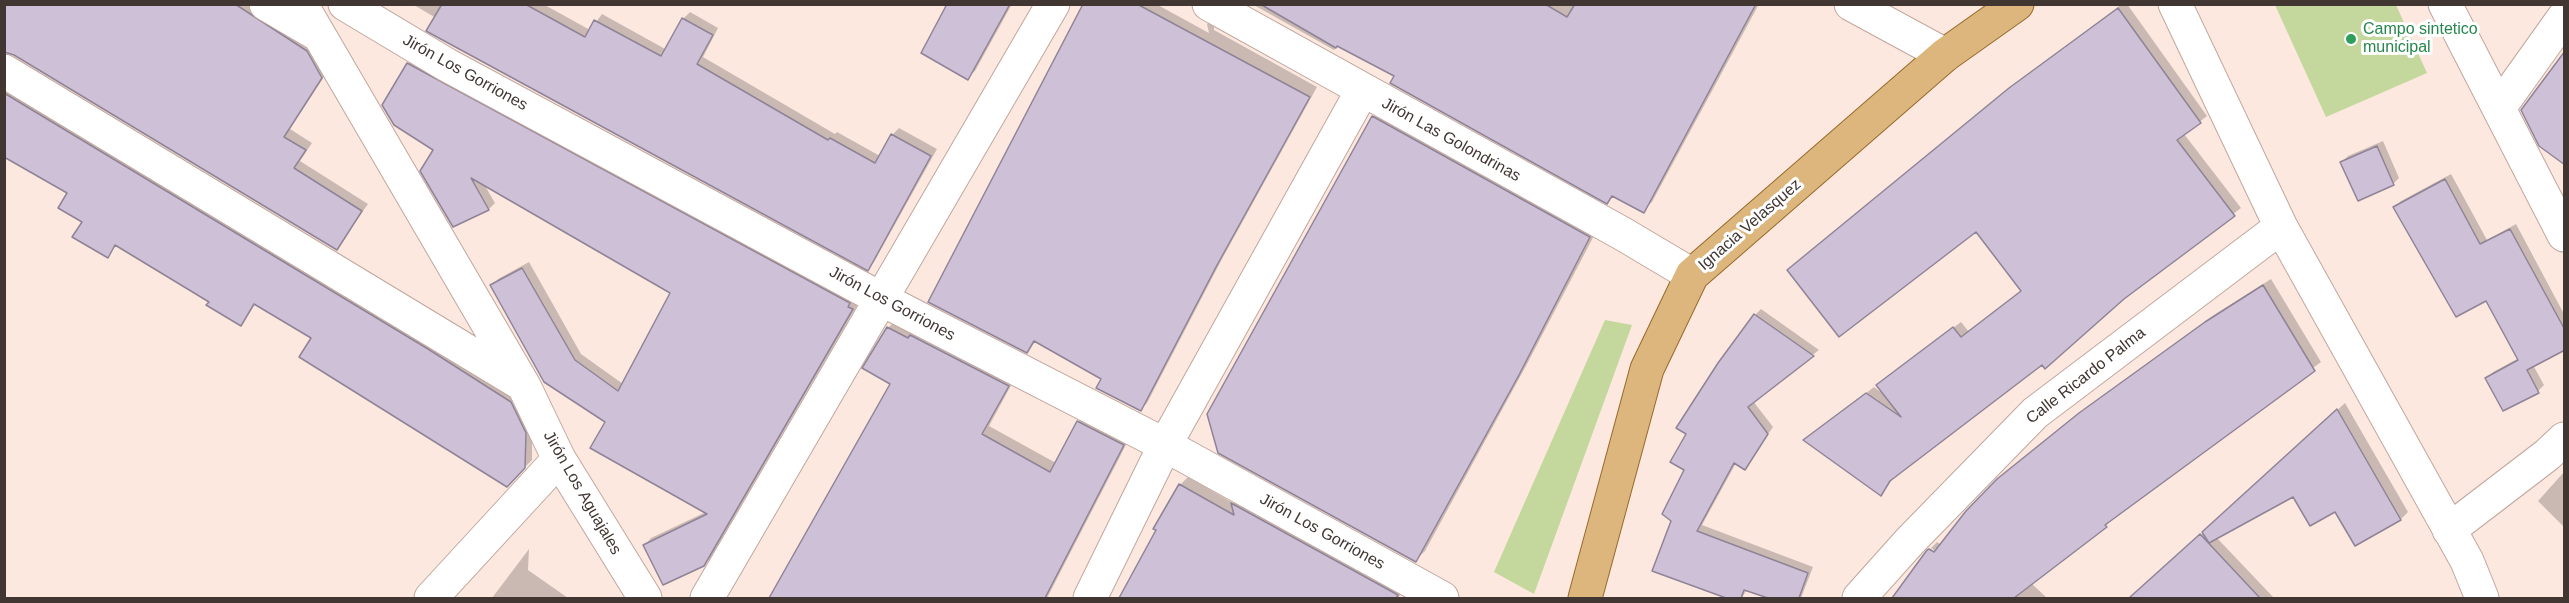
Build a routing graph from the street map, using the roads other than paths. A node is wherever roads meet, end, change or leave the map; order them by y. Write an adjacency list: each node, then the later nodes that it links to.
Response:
1 (266, 4): 11 (street)
2 (301, 4): 11 (street, Jirón Los Aguajales)
3 (345, 4): 19 (street, Jirón Los Gorriones)
4 (1053, 4): 19 (street)
5 (1209, 4): 14 (street, Jirón Las Golondrinas)
6 (1851, 4): 12 (street)
7 (2018, 4): 12 (main road, Ignacia Velasquez)
8 (2175, 4): 16 (street)
9 (2445, 4): 15 (street)
10 (2565, 17): 15 (street)
11 (321, 36): 20 (street, Jirón Los Aguajales)
12 (1946, 55): 18 (main road, Ignacia Velasquez)
13 (4, 70): 20 (street)
14 (1362, 91): 18 (street, Jirón Las Golondrinas); 22 (street)
15 (2499, 108): 17 (street)
16 (2281, 227): 24 (street); 32 (street, Calle Ricardo Palma)
17 (2565, 235)
18 (1692, 275): 31 (main road, Ignacia Velasquez)
19 (883, 300): 22 (street, Jirón Los Gorriones); 28 (street)
20 (524, 386): 23 (street, Jirón Los Aguajales)
21 (2565, 439): 24 (street)
22 (1165, 445): 29 (street); 30 (street, Jirón Los Gorriones)
23 (559, 459): 26 (street); 27 (street, Jirón Los Aguajales)
24 (2449, 530): 25 (street)
25 (2476, 585)
26 (431, 598)
27 (645, 598)
28 (707, 598)
29 (1090, 598)
30 (1442, 598)
31 (1585, 598)
32 (1859, 598)

